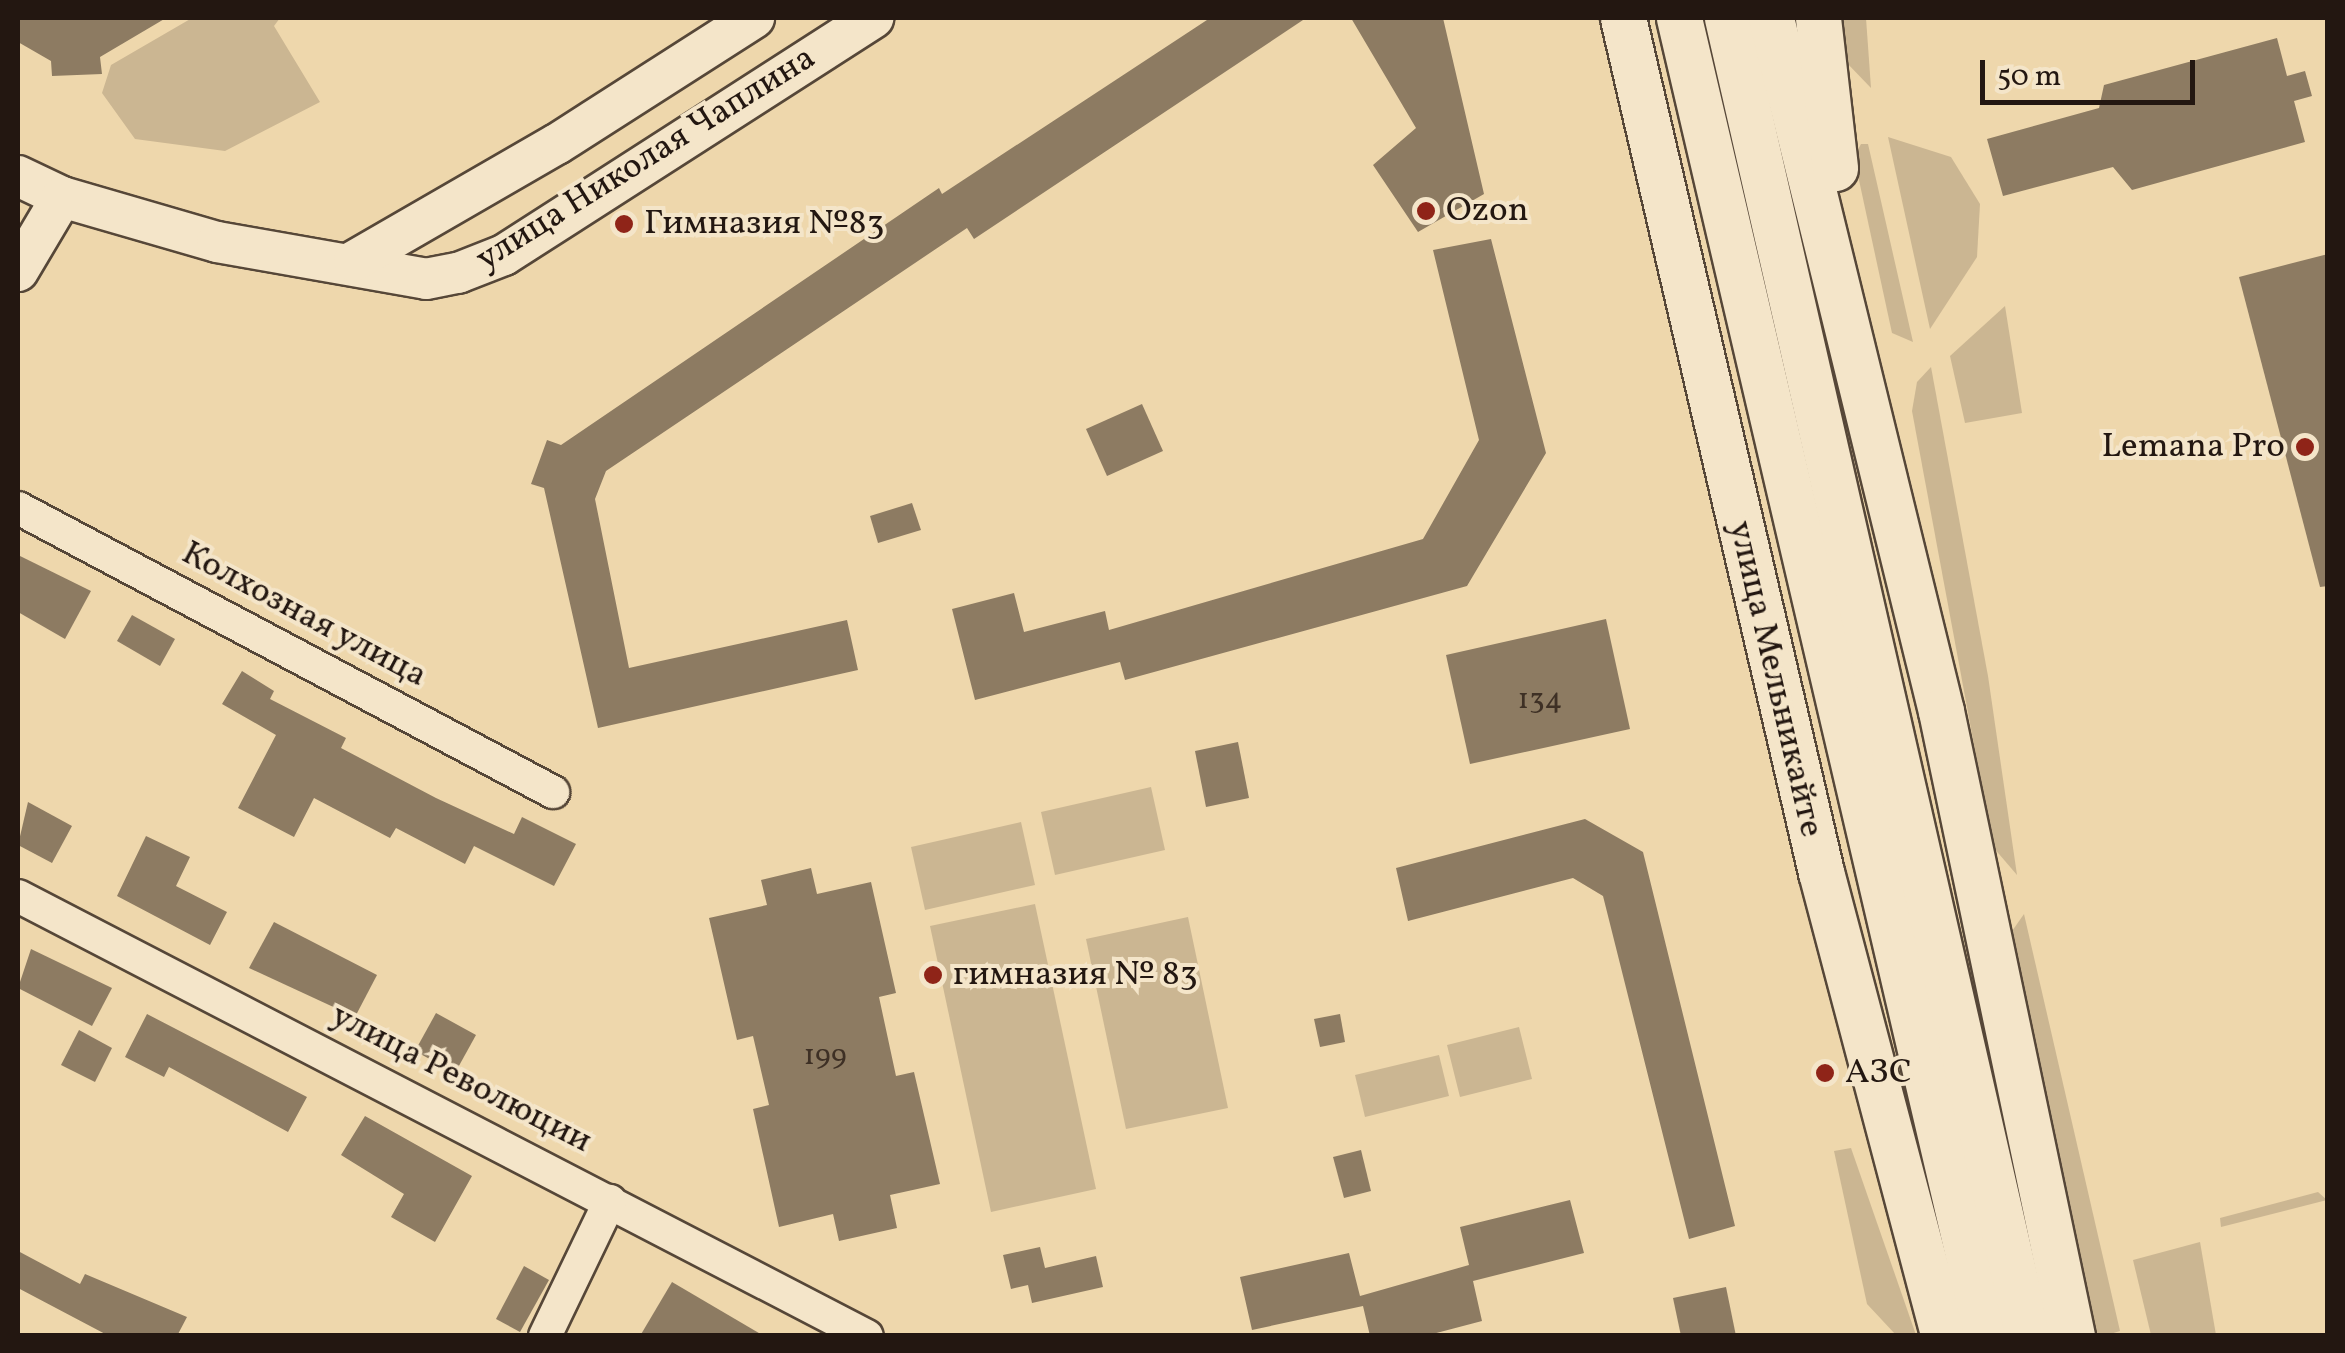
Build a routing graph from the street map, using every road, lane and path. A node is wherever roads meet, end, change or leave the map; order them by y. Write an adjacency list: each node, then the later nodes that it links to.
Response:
1 (754, 18): 12 (street, улица Николая Чаплина)
2 (873, 18): 12 (street, улица Николая Чаплина)
3 (1608, 18): 9 (street)
4 (1624, 18): 9 (main road, улица Мельникайте)
5 (1679, 18): 22 (main road, улица Мельникайте)
6 (1727, 18): 23 (main road)
7 (1772, 18): 14 (main road)
8 (1818, 18): 14 (main road)
9 (1632, 68): 21 (main road, улица Мельникайте)
10 (18, 176): 11 (street, улица Николая Чаплина)
11 (62, 197): 12 (street, улица Николая Чаплина); 13 (street)
12 (354, 260)
13 (18, 271)
14 (1858, 348): 24 (main road)
15 (18, 508): 16 (street, Колхозная улица)
16 (553, 792)
17 (18, 896): 18 (street, улица Революции)
18 (610, 1201): 19 (street); 20 (street, улица Революции)
19 (545, 1336)
20 (866, 1336)
21 (1944, 1336)
22 (1987, 1336)
23 (2028, 1336)
24 (2072, 1336)

